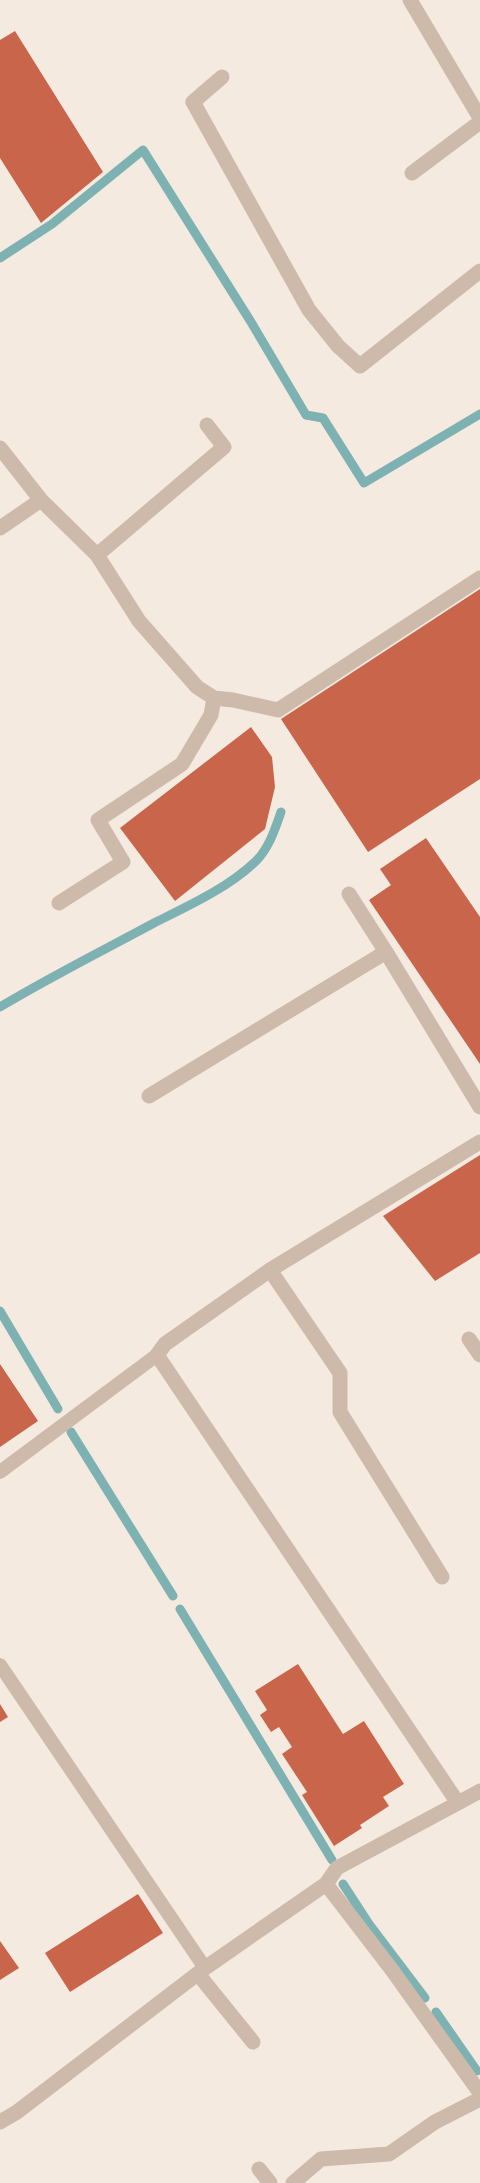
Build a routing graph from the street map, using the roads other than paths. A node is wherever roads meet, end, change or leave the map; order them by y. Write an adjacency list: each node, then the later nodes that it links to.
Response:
1 (410, 0): 3 (street)
2 (222, 77): 5 (street)
3 (480, 120): 4 (street)
4 (412, 173)
5 (480, 271)
6 (207, 425): 10 (street)
7 (1, 450): 8 (street)
8 (41, 500): 9 (street); 10 (street)
9 (0, 528)
10 (97, 555): 12 (street)
11 (480, 578): 12 (street)
12 (214, 698): 14 (street)
13 (349, 894): 15 (street)
14 (59, 903)
15 (386, 952): 16 (street); 17 (street)
16 (149, 1096)
17 (480, 1107)
18 (480, 1142): 19 (street)
19 (270, 1270): 21 (street); 24 (street)
20 (469, 1339): 22 (street)
21 (156, 1355): 23 (lane); 27 (street)
22 (480, 1355)
23 (0, 1472)
24 (442, 1577)
25 (0, 1665): 29 (lane)
26 (480, 1791): 27 (street)
27 (458, 1803): 28 (street)
28 (326, 1884): 29 (street); 31 (street)
29 (202, 1971): 30 (street); 33 (street)
30 (253, 2042)
31 (480, 2093)
32 (480, 2098): 36 (street)
33 (0, 2122)
34 (259, 2169): 35 (street)
35 (270, 2183)
36 (293, 2183)

